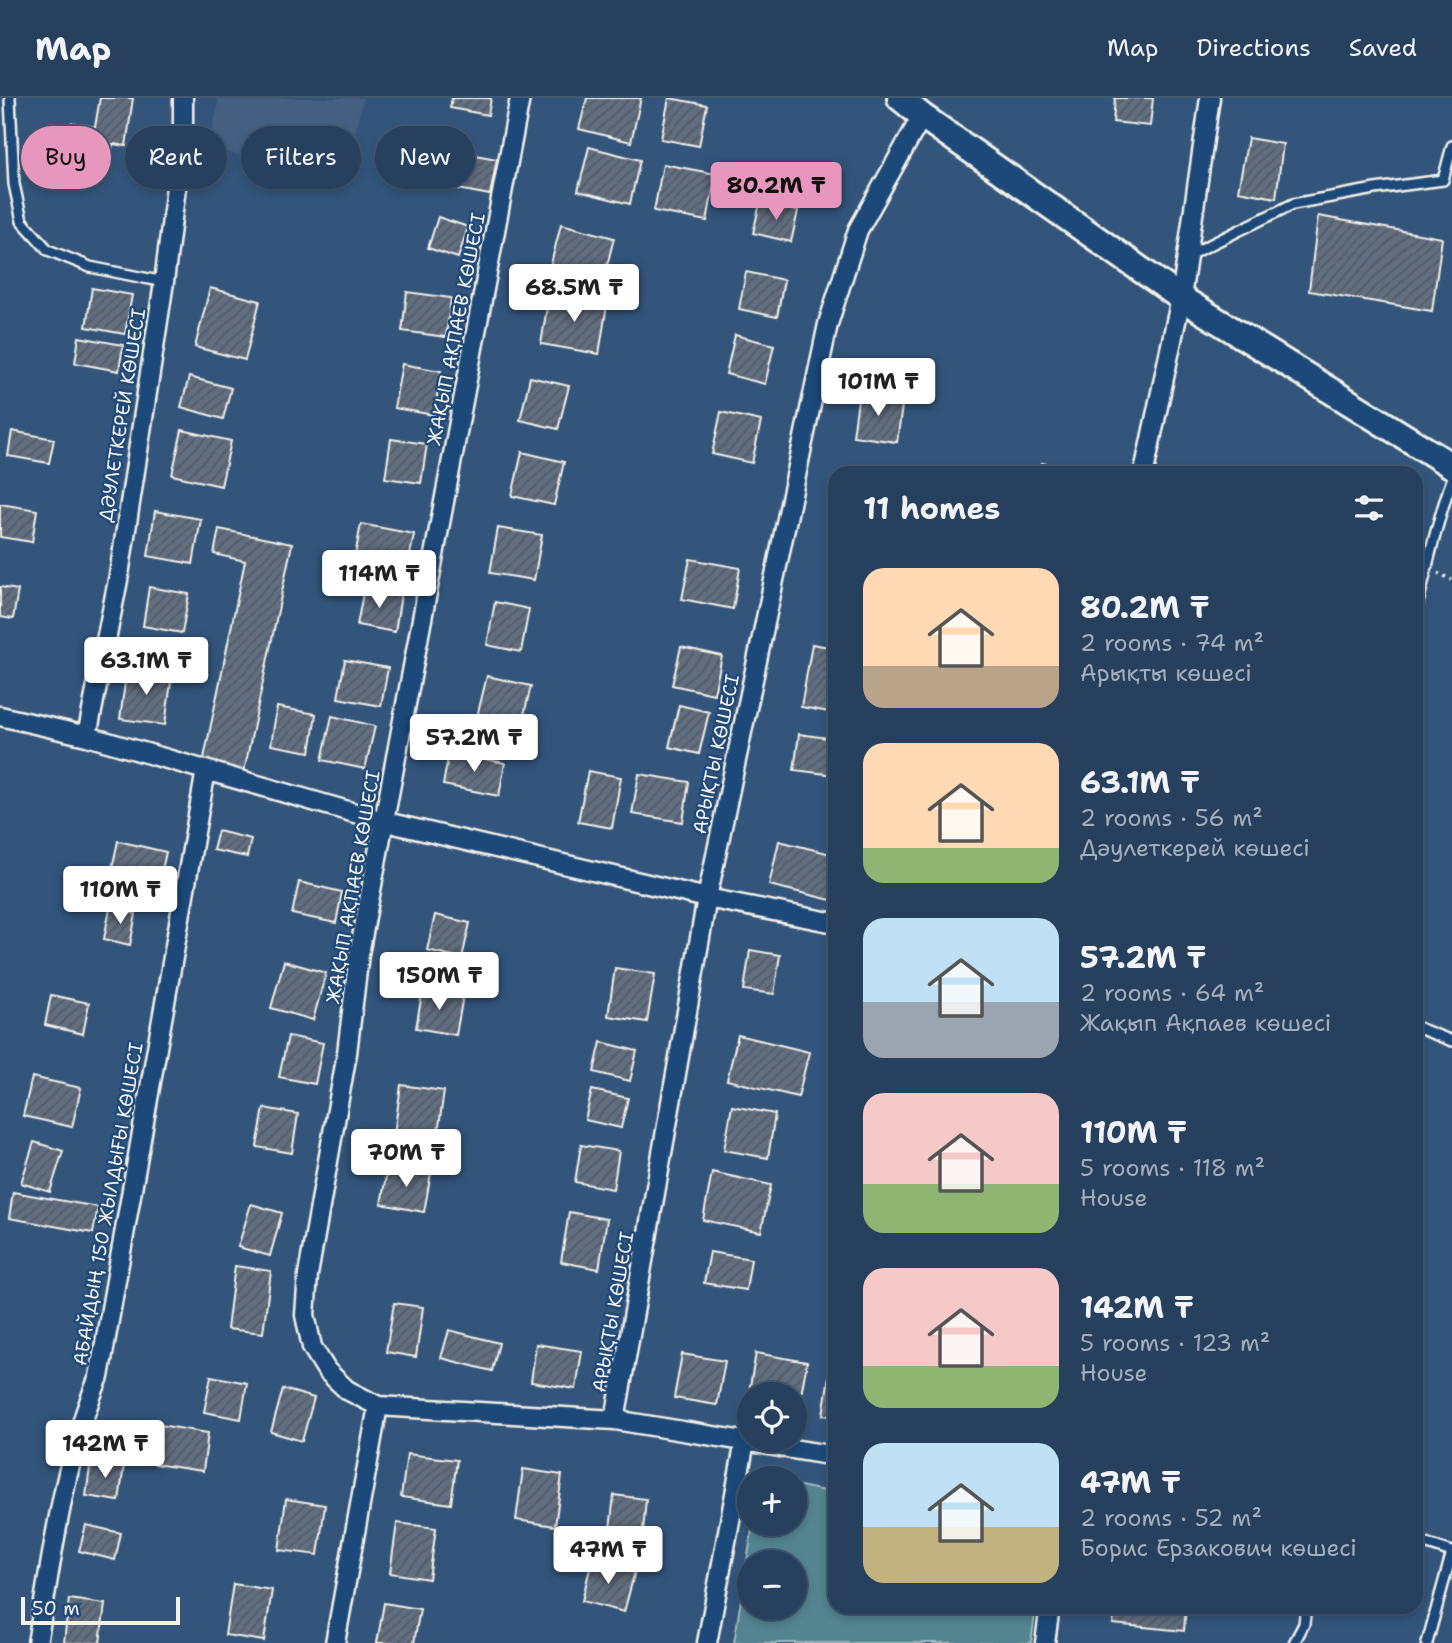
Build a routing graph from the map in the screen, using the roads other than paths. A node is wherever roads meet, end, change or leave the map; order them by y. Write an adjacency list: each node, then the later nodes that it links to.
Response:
1 (10, 98): 9 (lane)
2 (183, 98): 9 (street, ДӘУЛЕТКЕРЕЙ КӨШЕСІ)
3 (520, 98): 18 (street, ЖАҚЫП АҚПАЕВ КӨШЕСІ)
4 (900, 98): 6 (street)
5 (1210, 98): 8 (street)
6 (922, 116): 10 (street); 19 (street, АРЫҚТЫ КӨШЕСІ)
7 (1452, 146): 8 (lane)
8 (1187, 256): 10 (street)
9 (164, 282): 16 (street, ДӘУЛЕТКЕРЕЙ КӨШЕСІ)
10 (1181, 298): 11 (street); 12 (street)
11 (1145, 466)
12 (1452, 466)
13 (1452, 480): 14 (lane)
14 (1423, 585)
15 (0, 716): 16 (street)
16 (87, 736): 17 (street)
17 (206, 769): 18 (street); 33 (street, АБАЙДЫҢ 150 ЖЫЛДЫҒЫ КӨШЕСІ)
18 (386, 822): 19 (street); 23 (street, ЖАҚЫП АҚПАЕВ КӨШЕСІ)
19 (707, 898): 20 (street); 24 (street, АРЫҚТЫ КӨШЕСІ)
20 (828, 922)
21 (1423, 1030): 22 (lane)
22 (1452, 1041)
23 (378, 1406): 24 (street); 34 (street)
24 (615, 1420): 25 (street)
25 (737, 1440)
26 (807, 1451): 28 (street)
27 (743, 1452): 35 (street)
28 (828, 1455)
29 (1423, 1543): 30 (lane)
30 (1452, 1552): 38 (lane)
31 (1049, 1614): 36 (street)
32 (1305, 1614): 37 (lane)
33 (37, 1643)
34 (335, 1643)
35 (707, 1643)
36 (1045, 1643)
37 (1294, 1643)
38 (1427, 1643)

